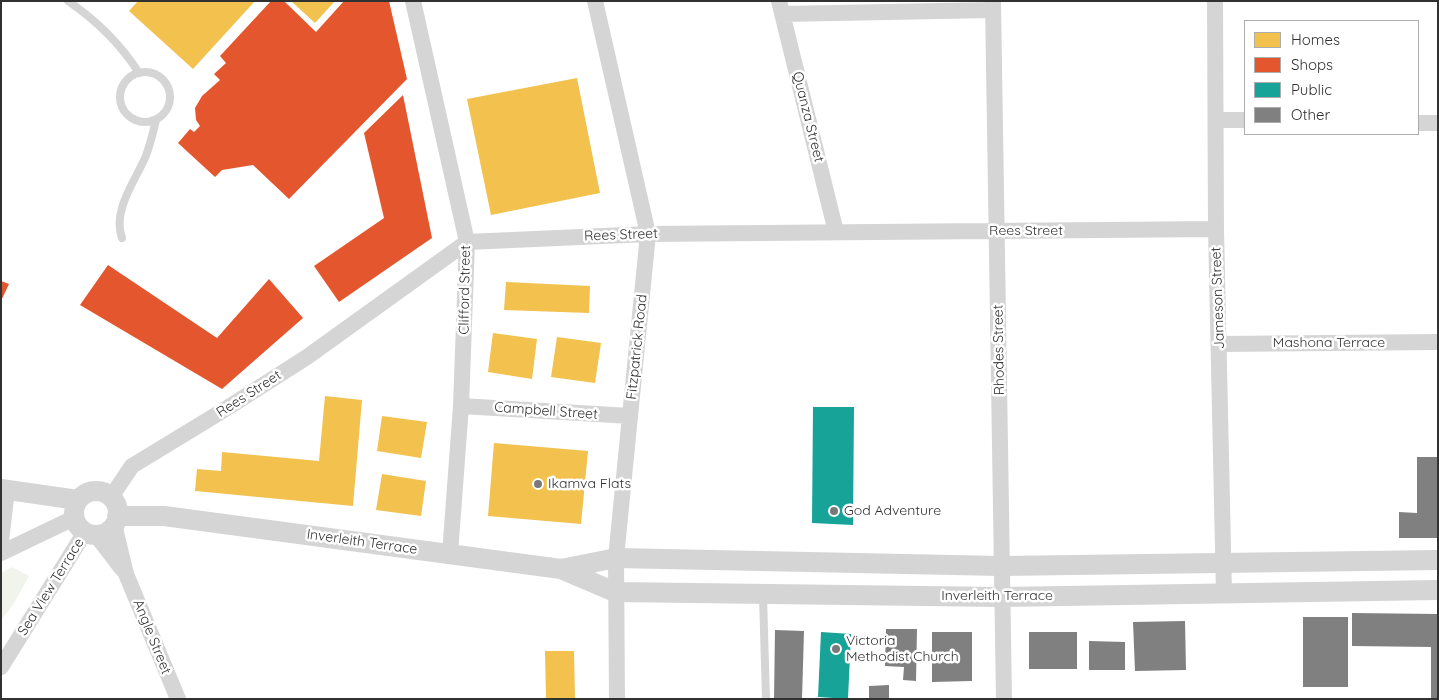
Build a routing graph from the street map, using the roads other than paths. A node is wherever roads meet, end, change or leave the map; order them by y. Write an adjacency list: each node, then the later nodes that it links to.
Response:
1 (68, 1): 7 (lane)
2 (413, 1): 18 (street, Clifford Street)
3 (595, 1): 16 (street, Fitzpatrick Road)
4 (1215, 1): 9 (street, Jameson Street)
5 (993, 6): 6 (street); 14 (street, Rhodes Street)
6 (781, 8): 15 (street, Quanza Street)
7 (139, 73): 8 (lane); 8 (lane)
8 (156, 120): 17 (lane)
9 (1216, 120): 10 (street); 13 (street, Jameson Street)
10 (1244, 120)
11 (1419, 123): 12 (street)
12 (1438, 123)
13 (1216, 230): 14 (street, Rees Street); 20 (street, Jameson Street)
14 (997, 231): 15 (street, Rees Street); 32 (street, Rhodes Street)
15 (836, 232): 16 (street, Rees Street)
16 (648, 234): 18 (street, Rees Street); 22 (street, Fitzpatrick Road)
17 (122, 238)
18 (467, 242): 21 (street, Clifford Street); 24 (street, Rees Street)
19 (1438, 342): 20 (street, Mashona Terrace)
20 (1220, 344): 31 (street, Jameson Street)
21 (461, 406): 22 (street, Campbell Street); 28 (street, Clifford Street)
22 (630, 416): 29 (street, Fitzpatrick Road)
23 (4, 489): 25 (street, Inverleith Terrace); 26 (street)
24 (114, 509): 25 (street); 25 (street, Inverleith Terrace); 28 (street, Inverleith Terrace); 34 (street, Angle Street)
25 (83, 521): 27 (street); 34 (street, Angle Street); 40 (street, Sea View Terrace)
26 (1, 541)
27 (1, 553)
28 (450, 554): 33 (street, Inverleith Terrace)
29 (616, 558): 32 (street, Inverleith Terrace); 33 (street, Inverleith Terrace); 36 (street, Fitzpatrick Road)
30 (1438, 560): 31 (street, Inverleith Terrace)
31 (1224, 564): 32 (street, Inverleith Terrace); 38 (street, Jameson Street)
32 (1001, 566): 39 (street, Rhodes Street)
33 (561, 569): 36 (street, Inverleith Terrace)
34 (126, 574): 41 (street, Angle Street)
35 (1438, 590): 38 (street, Inverleith Terrace)
36 (615, 592): 37 (street, Inverleith Terrace); 42 (street, Fitzpatrick Road)
37 (763, 594): 39 (street, Inverleith Terrace); 43 (lane)
38 (1224, 594): 39 (street, Inverleith Terrace)
39 (1001, 597): 44 (street, Rhodes Street)
40 (1, 667)
41 (178, 699)
42 (618, 699)
43 (766, 699)
44 (1004, 699)

